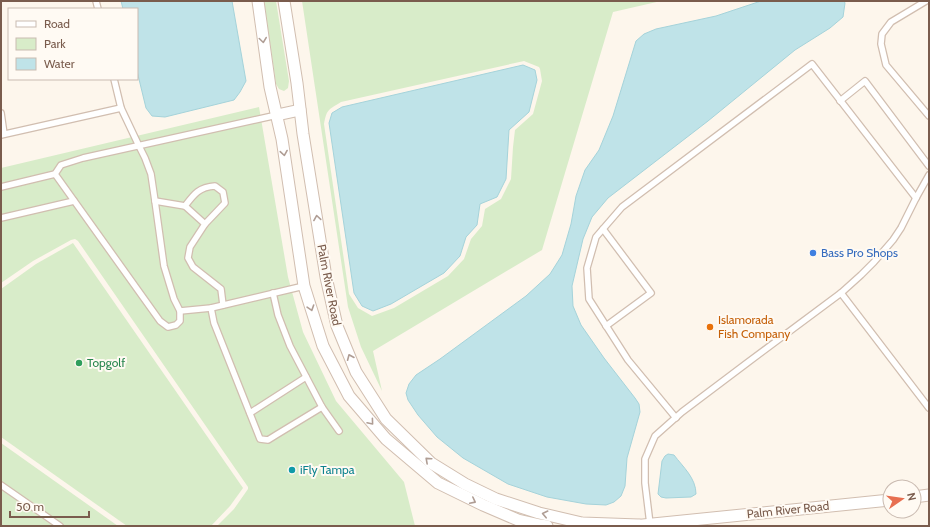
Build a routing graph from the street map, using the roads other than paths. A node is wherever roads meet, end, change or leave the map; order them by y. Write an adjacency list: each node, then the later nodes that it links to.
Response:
1 (258, 1): 9 (street, Palm River Road, one-way to 9)
2 (284, 1): 7 (street, Palm River Road)
3 (926, 1): 10 (lane)
4 (114, 80): 6 (lane)
5 (840, 101): 13 (lane); 17 (lane); 23 (lane)
6 (121, 108): 11 (lane); 12 (lane)
7 (300, 110): 9 (street); 42 (street, Palm River Road, one-way to 7)
8 (1, 113): 11 (lane)
9 (277, 115): 12 (lane); 24 (street, Palm River Road, one-way to 24)
10 (929, 116)
11 (3, 135)
12 (139, 146): 14 (lane); 19 (lane)
13 (929, 166)
14 (55, 174): 16 (lane); 18 (lane)
15 (929, 175): 17 (lane)
16 (1, 187)
17 (916, 198): 26 (lane)
18 (74, 201): 21 (lane); 29 (lane)
19 (156, 201): 20 (lane); 29 (lane)
20 (185, 206): 22 (lane); 22 (lane)
21 (1, 218)
22 (205, 224): 27 (lane)
23 (603, 229): 30 (lane); 30 (lane)
24 (304, 286): 25 (lane); 41 (street, Palm River Road, one-way to 41)
25 (273, 293): 27 (lane); 31 (lane)
26 (841, 293): 33 (lane); 35 (lane)
27 (223, 305): 28 (lane)
28 (211, 308): 29 (lane); 34 (lane)
29 (180, 311)
30 (606, 326): 35 (lane)
31 (306, 376): 32 (lane); 34 (lane)
32 (322, 407): 34 (lane); 36 (lane)
33 (929, 408)
34 (250, 413)
35 (676, 418): 39 (lane)
36 (339, 431)
37 (1, 485): 40 (lane)
38 (882, 501): 39 (street, Palm River Road)
39 (650, 524): 42 (street, Palm River Road)
40 (60, 526)
41 (547, 526)
42 (634, 526)

